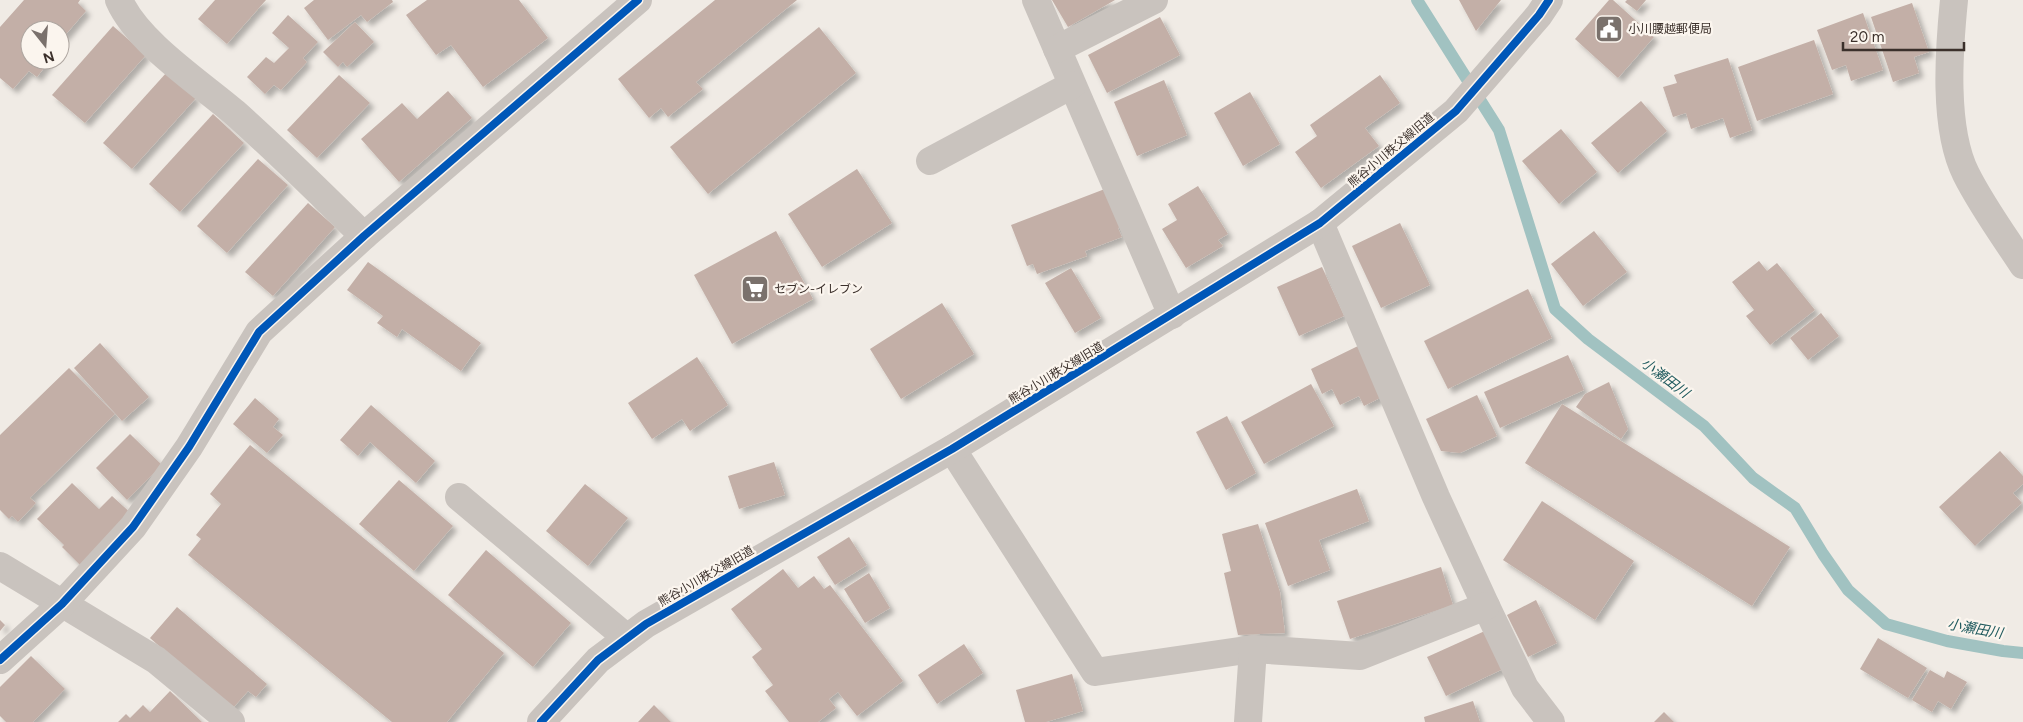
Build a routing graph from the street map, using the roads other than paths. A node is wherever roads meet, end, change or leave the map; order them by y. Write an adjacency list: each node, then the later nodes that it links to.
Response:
1 (119, 0): 11 (street)
2 (638, 0): 11 (street)
3 (1036, 0): 7 (street)
4 (1154, 0): 7 (street)
5 (1549, 0): 10 (street, 熊谷小川秩父線旧道)
6 (1954, 0): 12 (street)
7 (1057, 49): 8 (street)
8 (1072, 85): 9 (street); 13 (street)
9 (930, 161)
10 (1320, 224): 13 (street, 熊谷小川秩父線旧道); 18 (street)
11 (364, 236): 17 (street)
12 (2023, 265)
13 (1172, 315): 14 (street, 熊谷小川秩父線旧道)
14 (952, 449): 19 (street, 熊谷小川秩父線旧道); 20 (street)
15 (459, 497): 19 (street)
16 (0, 566): 17 (street)
17 (62, 604): 21 (street); 22 (street)
18 (1486, 606): 20 (street); 25 (street)
19 (627, 638): 23 (street, 熊谷小川秩父線旧道)
20 (1253, 649): 24 (street)
21 (0, 660)
22 (231, 722)
23 (541, 722)
24 (1248, 722)
25 (1551, 722)

